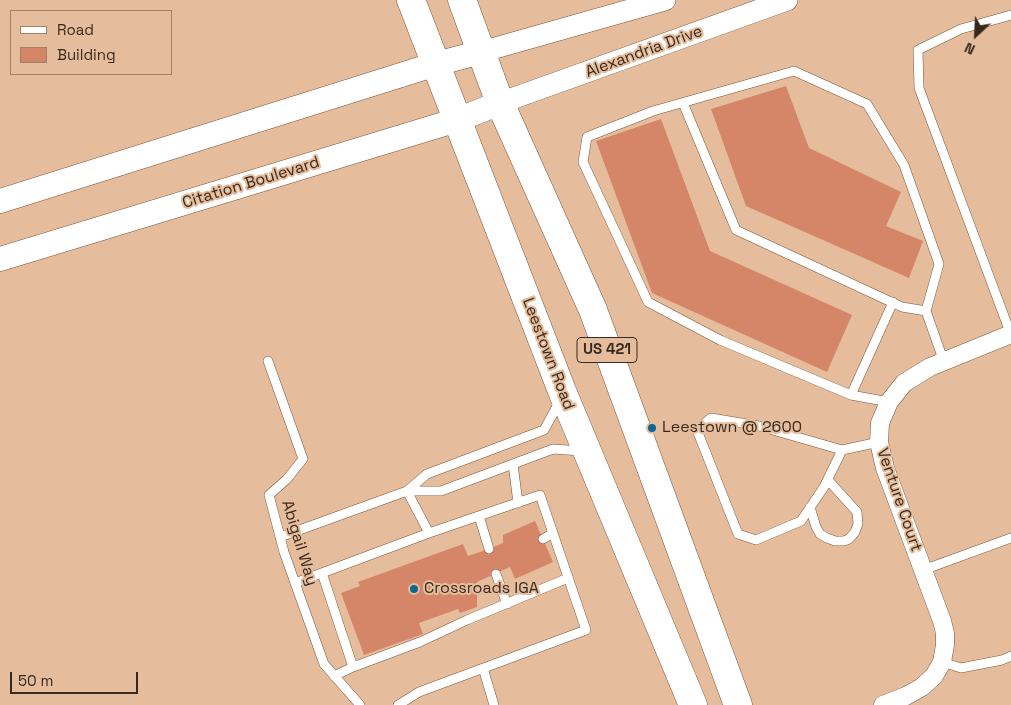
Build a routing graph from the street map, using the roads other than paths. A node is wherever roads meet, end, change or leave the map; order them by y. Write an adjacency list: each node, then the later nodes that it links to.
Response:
1 (411, 0): 7 (main road, Leestown Road)
2 (462, 0): 6 (main road, US 421)
3 (665, 0): 6 (street)
4 (787, 0): 8 (street, Alexandria Drive)
5 (1011, 15): 15 (lane)
6 (481, 52): 7 (main road); 8 (main road, US 421)
7 (436, 64): 10 (main road, Leestown Road); 11 (main road)
8 (500, 102): 10 (main road, Citation Boulevard); 51 (main road, US 421)
9 (683, 103): 13 (lane); 14 (lane); 19 (lane)
10 (457, 120): 12 (main road, Citation Boulevard); 18 (main road, Leestown Road)
11 (0, 201)
12 (0, 259)
13 (893, 302): 14 (lane); 19 (lane)
14 (926, 310): 17 (lane)
15 (1011, 334): 17 (street, Venture Court)
16 (268, 362): 32 (lane, Abigail Way)
17 (944, 362): 20 (street, Venture Court)
18 (562, 391): 23 (main road, Leestown Road); 26 (lane)
19 (851, 395): 20 (lane)
20 (889, 402): 21 (street, Venture Court)
21 (879, 442): 22 (lane); 36 (street, Venture Court)
22 (842, 450): 25 (lane); 28 (lane)
23 (587, 451): 24 (lane); 50 (main road, Leestown Road)
24 (513, 464): 26 (lane); 27 (lane)
25 (828, 480): 28 (lane); 28 (lane)
26 (407, 492): 30 (lane); 32 (lane)
27 (518, 503): 29 (lane); 31 (lane)
28 (810, 507)
29 (479, 516): 30 (lane); 35 (lane)
30 (429, 533): 37 (lane)
31 (553, 534): 33 (lane); 39 (lane)
32 (280, 538): 40 (lane, Abigail Way)
33 (543, 538)
34 (1011, 538): 36 (lane)
35 (489, 549)
36 (923, 570): 43 (street, Venture Court)
37 (322, 573): 40 (lane); 44 (lane)
38 (496, 574): 41 (lane)
39 (568, 578): 41 (lane); 45 (lane)
40 (295, 583): 46 (lane, Abigail Way)
41 (506, 604): 44 (lane)
42 (1011, 656): 43 (lane)
43 (942, 662): 52 (street, Venture Court)
44 (353, 667): 46 (lane)
45 (483, 668): 48 (lane); 49 (lane)
46 (334, 676): 47 (lane, Abigail Way)
47 (360, 705)
48 (398, 705)
49 (494, 705)
50 (693, 705)
51 (738, 705)
52 (882, 705)

